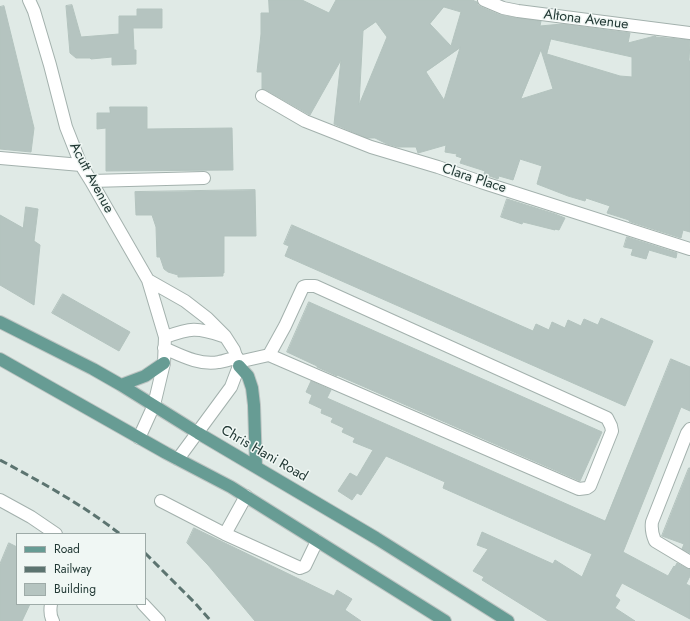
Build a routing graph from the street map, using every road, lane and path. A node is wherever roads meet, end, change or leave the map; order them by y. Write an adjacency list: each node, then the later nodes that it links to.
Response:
1 (29, 0): 6 (street, Acutt Avenue)
2 (484, 0): 3 (street, Altona Avenue)
3 (690, 33)
4 (262, 96): 9 (street, Clara Place)
5 (0, 158): 6 (street)
6 (81, 165): 8 (street, Acutt Avenue)
7 (204, 178): 8 (street)
8 (91, 181): 10 (street, Acutt Avenue)
9 (690, 250)
10 (148, 280): 12 (street, Acutt Avenue); 13 (street, Acutt Avenue)
11 (0, 322): 18 (main road, Chris Hani Road)
12 (225, 336): 13 (street); 16 (street, Acutt Avenue)
13 (164, 342): 16 (street); 17 (street, Acutt Avenue)
14 (269, 355): 14 (street); 16 (street)
15 (0, 359): 22 (main road)
16 (238, 362): 21 (street); 24 (main road)
17 (164, 363): 18 (main road); 19 (street, Acutt Avenue)
18 (121, 385): 19 (main road, Chris Hani Road)
19 (154, 405): 21 (main road, Chris Hani Road); 22 (street, Acutt Avenue)
20 (690, 429): 31 (street)
21 (198, 433): 23 (street); 24 (main road, Chris Hani Road)
22 (139, 438): 23 (main road)
23 (178, 459): 25 (main road)
24 (256, 467): 37 (main road, Chris Hani Road)
25 (246, 496): 29 (street); 30 (main road)
26 (0, 500): 28 (street)
27 (161, 502): 29 (street)
28 (55, 533)
29 (225, 534): 30 (street)
30 (317, 541): 36 (main road)
31 (690, 562)
32 (51, 605): 34 (street)
33 (144, 605): 35 (street)
34 (53, 621)
35 (159, 621)
36 (445, 621)
37 (508, 621)

